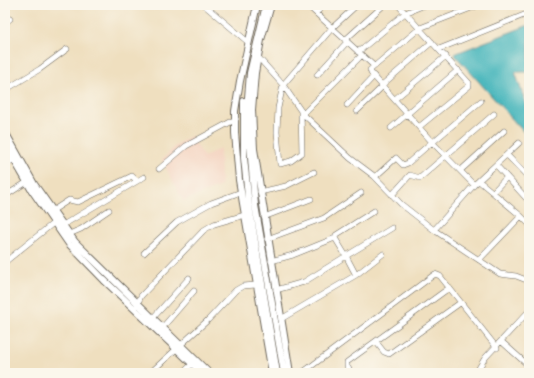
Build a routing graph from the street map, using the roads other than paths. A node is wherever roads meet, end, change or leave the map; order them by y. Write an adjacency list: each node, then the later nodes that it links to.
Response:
1 (204, 5): 19 (street)
2 (257, 5): 19 (main road)
3 (262, 5): 115 (main road)
4 (266, 5): 116 (main road)
5 (271, 5): 25 (main road)
6 (307, 5): 13 (street)
7 (324, 5): 13 (street)
8 (357, 5): 16 (street)
9 (384, 5): 18 (street)
10 (398, 5): 14 (street)
11 (425, 5): 14 (street)
12 (479, 5): 17 (street)
13 (316, 13): 16 (street)
14 (405, 13): 17 (street); 23 (street)
15 (529, 13): 22 (street)
16 (332, 28): 18 (street); 30 (street)
17 (420, 28): 20 (street); 26 (street)
18 (346, 41): 23 (street); 28 (street)
19 (248, 42): 40 (main road)
20 (432, 42): 22 (street); 31 (street)
21 (67, 49): 32 (street)
22 (439, 49): 24 (street)
23 (360, 54): 26 (street); 37 (street)
24 (446, 56): 27 (street); 33 (street)
25 (258, 57): 30 (street); 64 (main road)
26 (374, 66): 29 (street)
27 (458, 70): 38 (street); 41 (street)
28 (317, 75)
29 (374, 76): 31 (street); 35 (street)
30 (283, 85): 37 (street); 37 (street)
31 (382, 85): 33 (street); 36 (street)
32 (5, 90)
33 (395, 99): 38 (street)
34 (481, 101): 45 (street)
35 (347, 105)
36 (357, 111)
37 (302, 112): 57 (street)
38 (407, 113): 41 (street); 42 (street)
39 (494, 114): 49 (street)
40 (236, 119): 53 (street); 63 (main road)
41 (419, 127): 45 (street)
42 (391, 128)
43 (504, 131): 54 (street)
44 (5, 132): 72 (main road)
45 (433, 142): 49 (street); 57 (street)
46 (518, 142): 48 (street)
47 (5, 144): 50 (main road)
48 (507, 155): 51 (street); 59 (street)
49 (447, 156): 54 (street); 67 (street)
50 (13, 160): 52 (street); 61 (main road)
51 (496, 165): 58 (street); 62 (street)
52 (5, 166)
53 (158, 169)
54 (461, 170): 62 (street)
55 (314, 172): 64 (street)
56 (144, 177): 60 (street)
57 (375, 177): 67 (street)
58 (507, 177): 65 (street); 69 (street)
59 (529, 178)
60 (137, 181): 72 (street); 79 (street)
61 (27, 182): 68 (street); 77 (main road)
62 (477, 183): 65 (street); 81 (street)
63 (240, 192): 74 (main road); 85 (street)
64 (260, 192): 76 (main road)
65 (493, 192): 75 (street)
66 (361, 194): 84 (street)
67 (392, 195): 81 (street)
68 (5, 196)
69 (526, 198)
70 (311, 199): 76 (street)
71 (109, 210): 82 (street)
72 (52, 211): 77 (main road)
73 (374, 211): 83 (street)
74 (244, 215): 94 (main road); 99 (street)
75 (521, 216): 78 (street); 88 (street)
76 (264, 217): 84 (main road)
77 (56, 221): 79 (main road); 82 (main road); 90 (street)
78 (529, 224)
79 (63, 225): 82 (main road)
80 (392, 228): 87 (street)
81 (434, 230): 88 (street)
82 (66, 235): 99 (main road); 106 (main road)
83 (335, 238): 87 (street); 89 (street)
84 (267, 239): 89 (main road)
85 (144, 254)
86 (383, 254): 91 (street)
87 (346, 256): 91 (street); 96 (street)
88 (479, 260): 93 (street)
89 (271, 261): 96 (main road)
90 (5, 262)
91 (356, 275): 102 (street)
92 (190, 278): 101 (street)
93 (529, 281)
94 (256, 285): 106 (street); 114 (main road)
95 (449, 288): 98 (street); 104 (street); 118 (street)
96 (276, 290): 102 (main road)
97 (194, 291): 103 (street)
98 (460, 303): 104 (street); 107 (street)
99 (137, 305): 101 (main road)
100 (529, 311): 105 (street)
101 (152, 319): 103 (main road)
102 (281, 319): 117 (main road)
103 (162, 328): 106 (main road)
104 (376, 342): 119 (street)
105 (502, 342): 107 (street); 109 (street)
106 (178, 347): 108 (main road); 110 (street); 113 (main road)
107 (497, 348): 120 (street)
108 (192, 364): 111 (street); 112 (main road)
109 (529, 366)
110 (150, 373)
111 (183, 373)
112 (202, 373)
113 (209, 373)
114 (272, 373)
115 (277, 373)
116 (284, 373)
117 (290, 373)
118 (302, 373)
119 (351, 373)
120 (476, 373)

